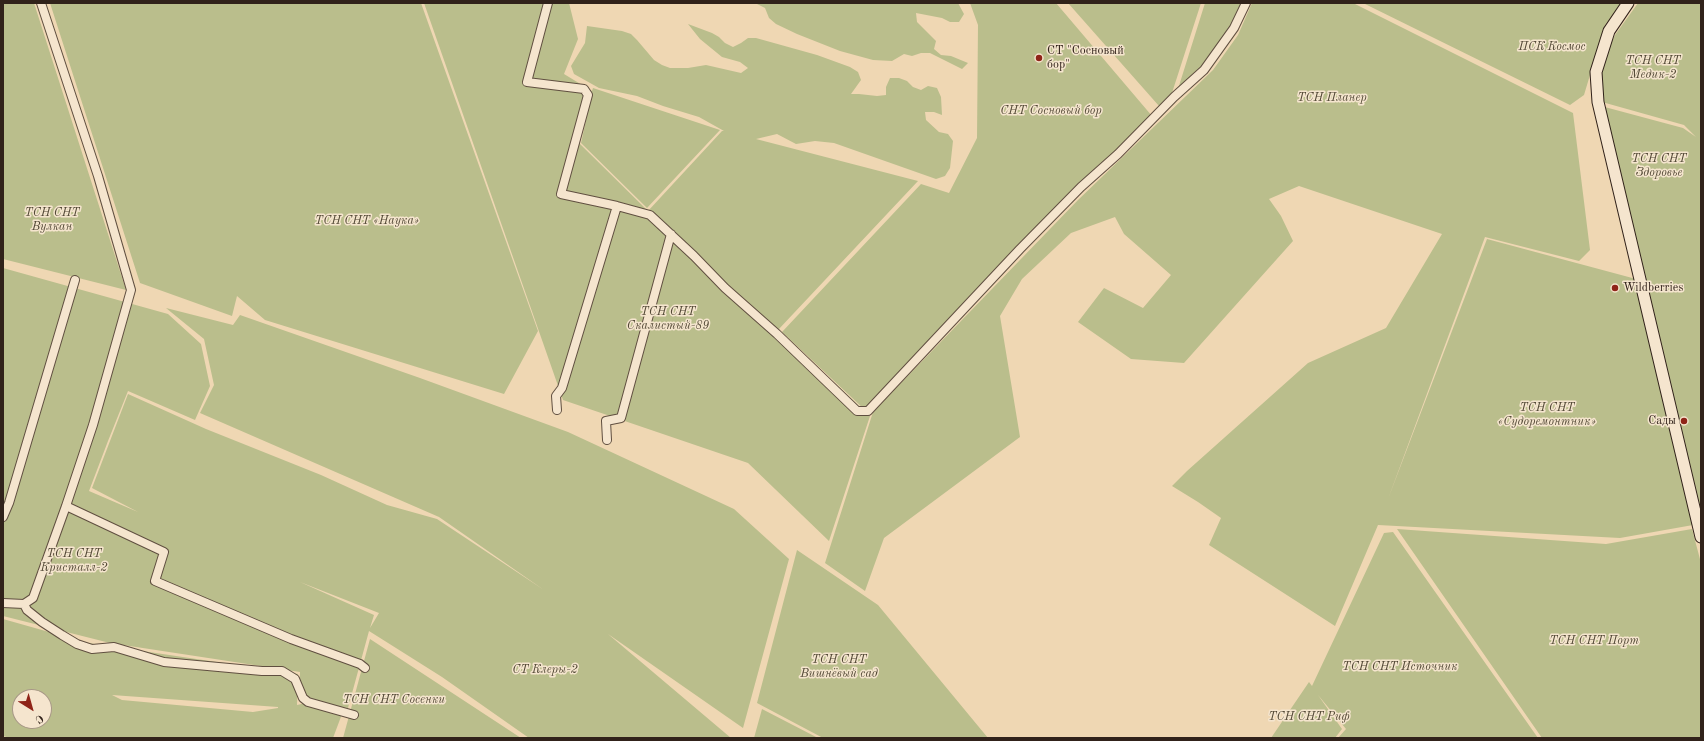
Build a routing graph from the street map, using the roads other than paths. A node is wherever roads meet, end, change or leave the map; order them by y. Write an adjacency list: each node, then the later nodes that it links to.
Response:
1 (41, 3): 10 (street)
2 (548, 3): 5 (street)
3 (1246, 3): 6 (street)
4 (1628, 3): 12 (main road)
5 (617, 206): 6 (street); 8 (street)
6 (671, 234): 9 (street)
7 (75, 280): 11 (street)
8 (558, 410)
9 (607, 440)
10 (66, 506): 14 (street); 15 (street)
11 (3, 517)
12 (1701, 537)
13 (3, 602): 14 (street)
14 (24, 604): 16 (street)
15 (364, 668)
16 (354, 715)

